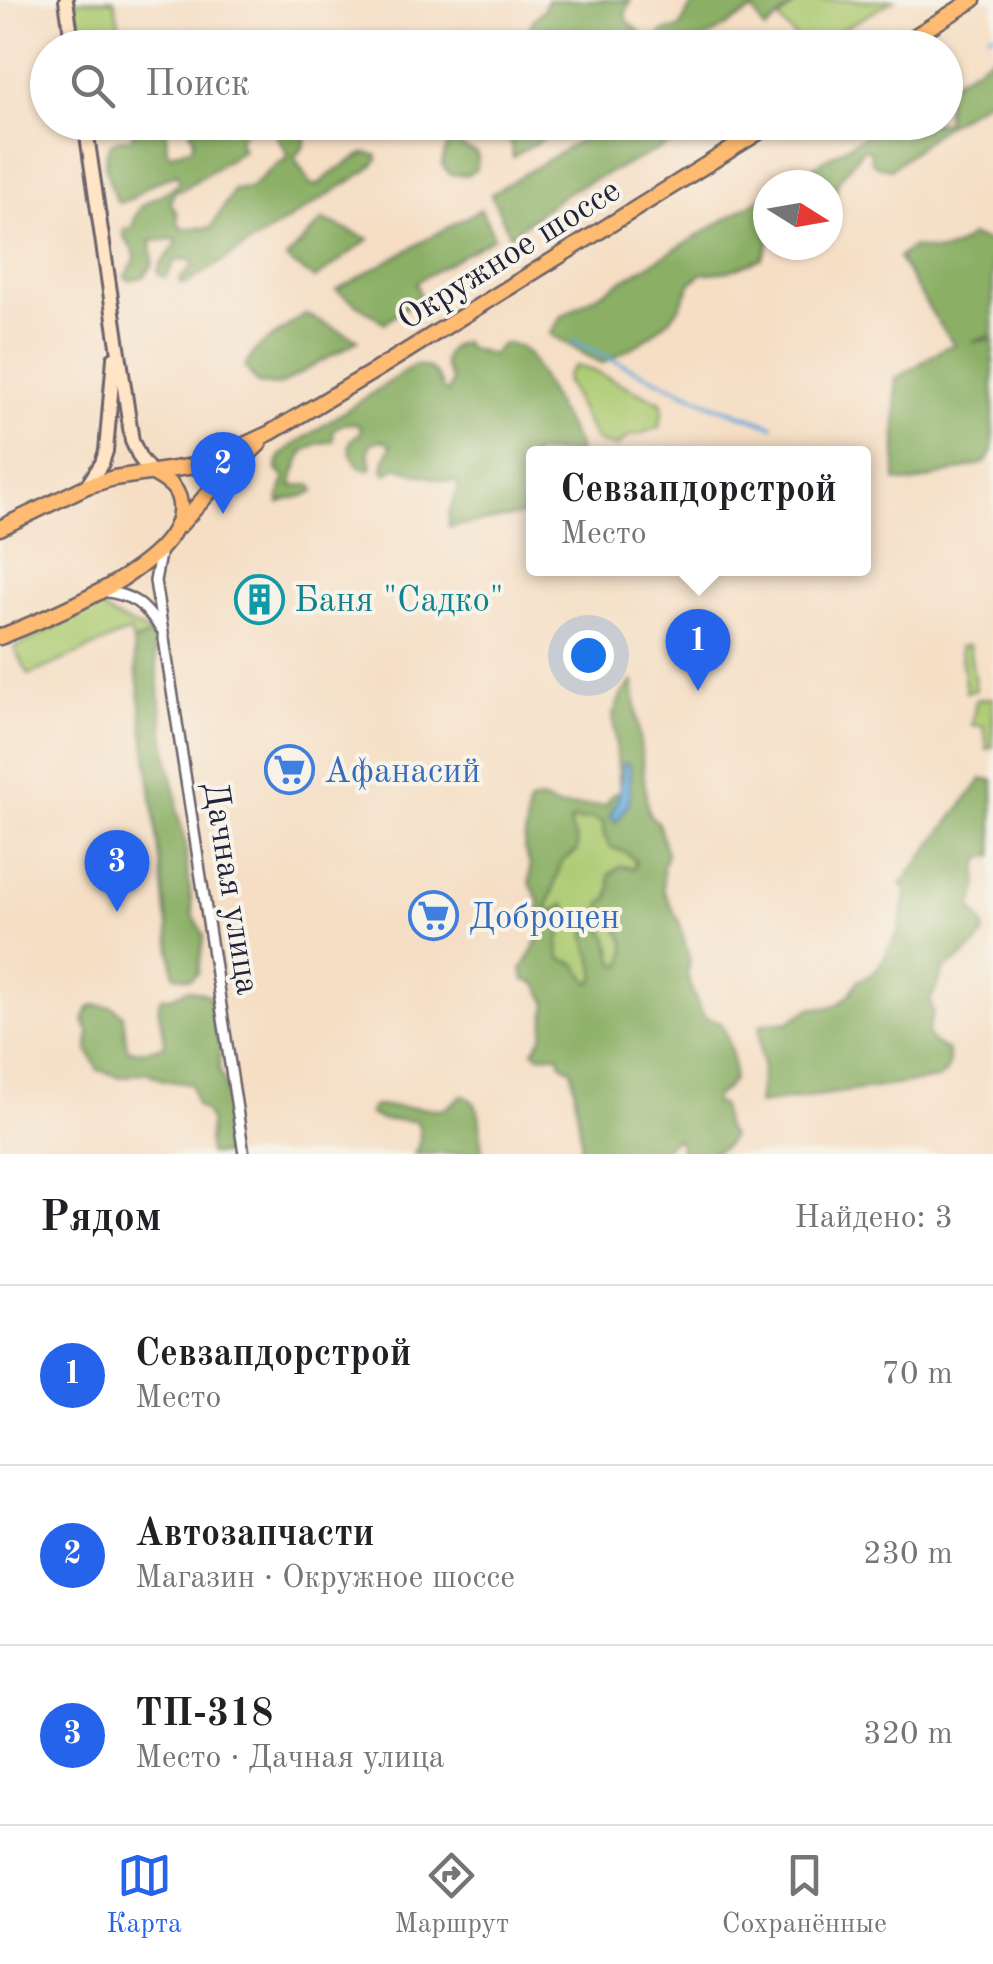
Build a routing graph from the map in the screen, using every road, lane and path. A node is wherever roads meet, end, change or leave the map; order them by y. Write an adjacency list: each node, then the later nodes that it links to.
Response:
1 (66, 0): 3 (street)
2 (973, 0): 4 (main road)
3 (70, 30)
4 (925, 30)
5 (88, 140): 7 (street)
6 (746, 140): 8 (main road, Окружное шоссе)
7 (116, 331): 9 (street); 10 (street)
8 (270, 433): 9 (main road, Окружное шоссе); 12 (main road, Окружное шоссе)
9 (151, 472): 10 (main road, Окружное шоссе); 12 (main road)
10 (87, 486): 11 (main road, Окружное шоссе)
11 (3, 525)
12 (178, 527): 13 (main road, Окружное шоссе)
13 (162, 549): 14 (main road, Окружное шоссе); 15 (street, Дачная улица)
14 (102, 591): 15 (street); 16 (main road, Окружное шоссе)
15 (162, 631): 17 (street, Дачная улица)
16 (0, 637)
17 (244, 1154)

